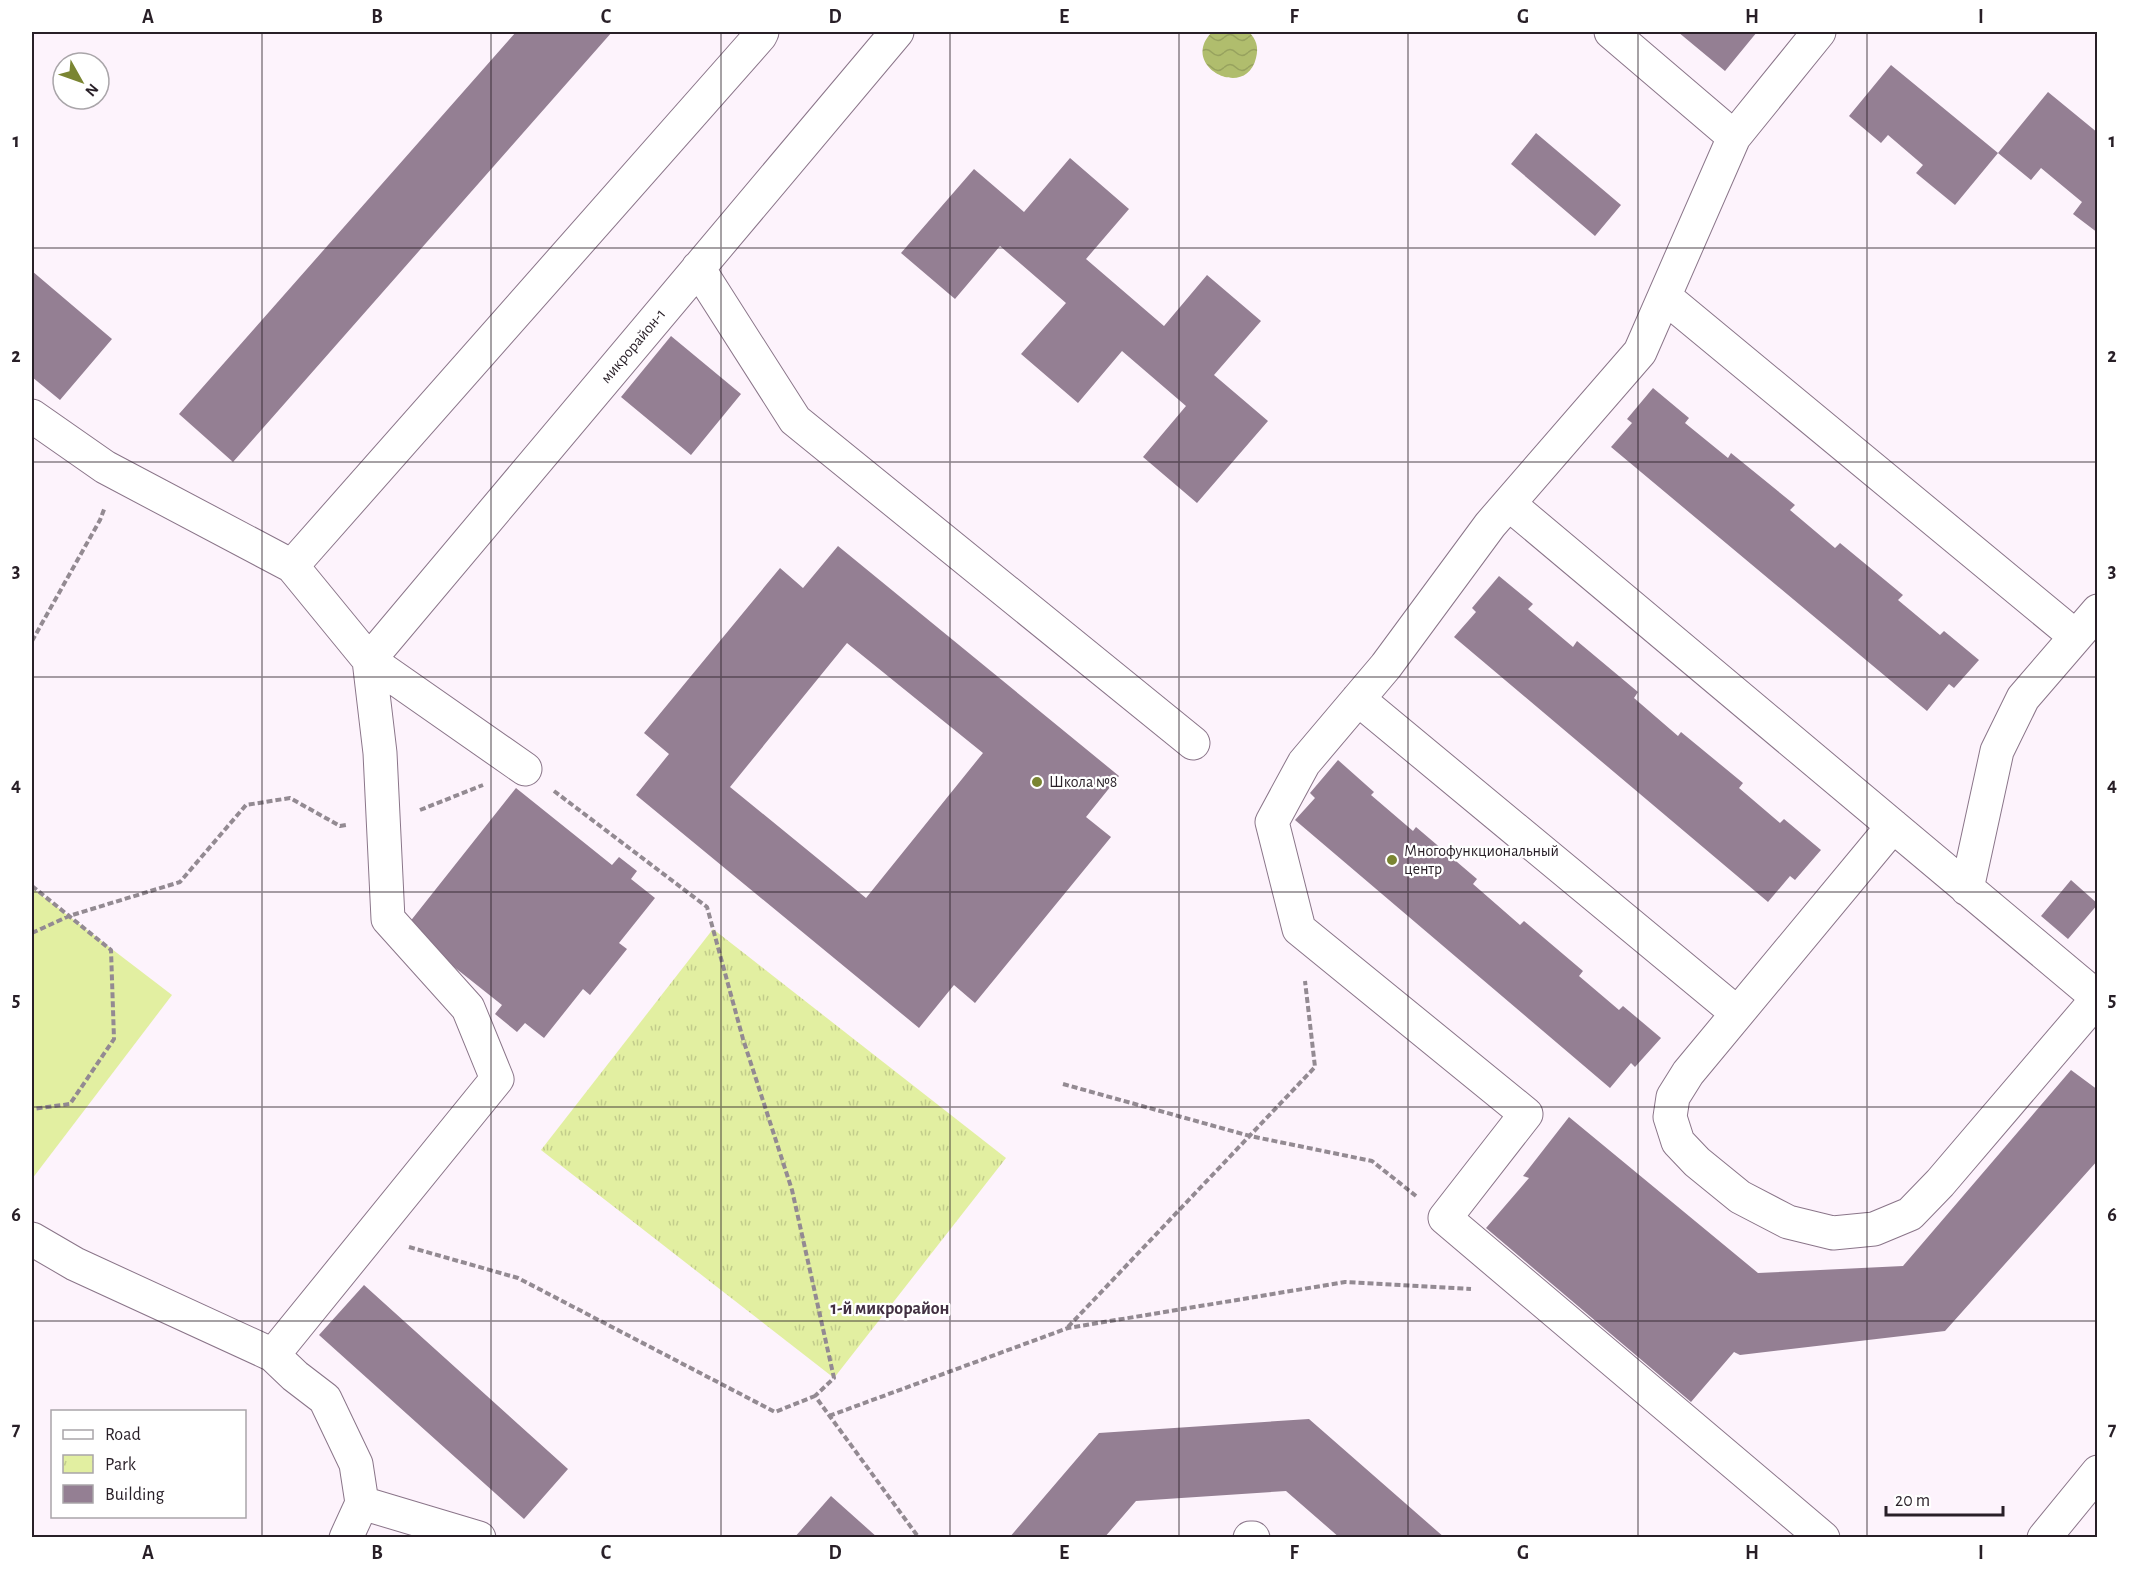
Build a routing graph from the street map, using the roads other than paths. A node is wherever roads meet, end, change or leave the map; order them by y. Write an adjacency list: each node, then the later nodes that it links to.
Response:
1 (762, 32): 10 (street)
2 (897, 32): 6 (street, микрорайон-1)
3 (1611, 32): 5 (street)
4 (1819, 32): 5 (street)
5 (1734, 138): 7 (street)
6 (698, 268): 13 (street, микрорайон-1); 15 (street)
7 (1665, 297): 9 (street); 12 (street)
8 (32, 416): 10 (street)
9 (1509, 504): 14 (street); 17 (street)
10 (291, 566): 13 (street)
11 (2097, 611): 12 (street)
12 (2075, 636): 18 (street)
13 (369, 660): 16 (street); 22 (street)
14 (1358, 699): 20 (street); 27 (street)
15 (1193, 743)
16 (525, 769)
17 (1893, 826): 18 (street); 20 (street)
18 (1967, 889): 19 (street)
19 (2097, 998): 20 (street)
20 (1737, 1013)
21 (32, 1239): 22 (street)
22 (273, 1355): 24 (street)
23 (2097, 1473): 28 (street)
24 (362, 1503): 25 (street); 26 (street)
25 (346, 1538)
26 (479, 1538)
27 (1823, 1538)
28 (2044, 1538)

